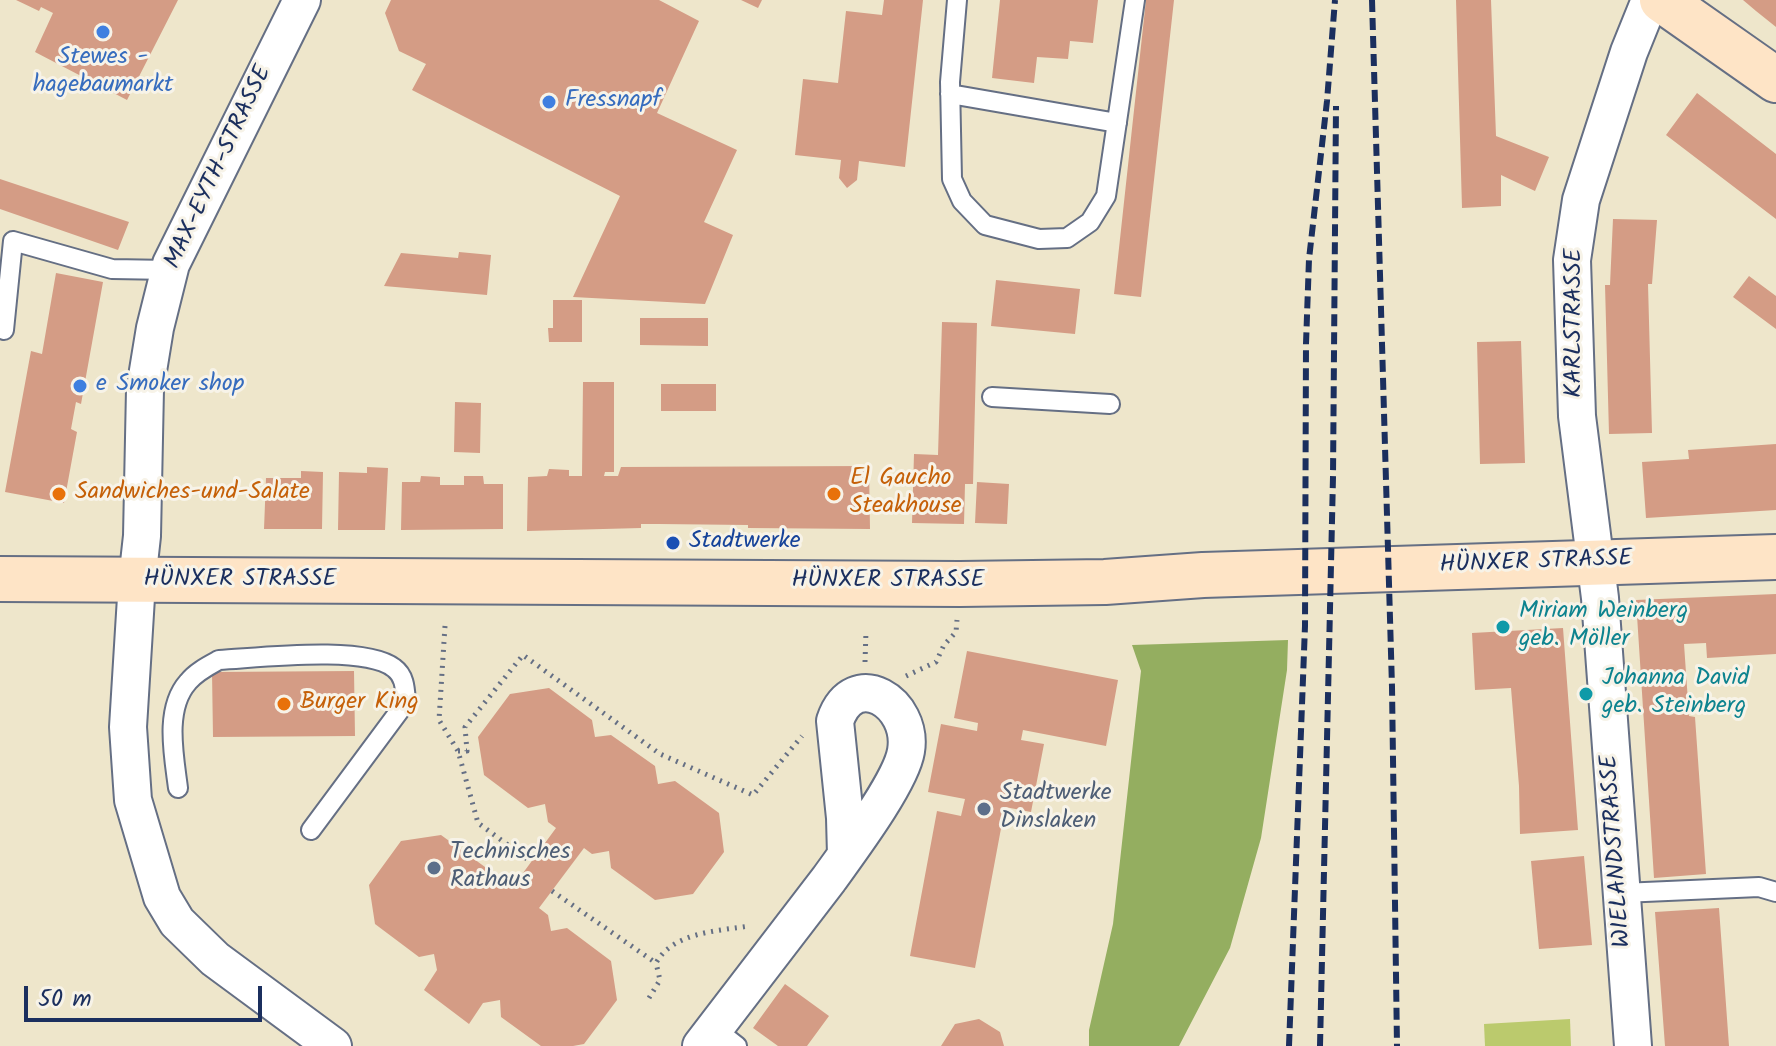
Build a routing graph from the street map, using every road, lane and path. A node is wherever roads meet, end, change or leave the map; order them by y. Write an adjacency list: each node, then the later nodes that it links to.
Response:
1 (302, 0): 9 (street, MAX-EYTH-STRASSE)
2 (957, 0): 7 (lane)
3 (1135, 0): 8 (lane)
4 (1650, 0): 14 (street, KARLSTRASSE)
5 (1662, 0): 6 (main road)
6 (1776, 80)
7 (950, 94): 8 (lane); 8 (lane)
8 (1117, 123)
9 (170, 270): 10 (lane); 16 (street, MAX-EYTH-STRASSE)
10 (4, 330)
11 (992, 397): 12 (lane)
12 (1110, 404)
13 (1776, 557): 14 (main road, HÜNXER STRASSE)
14 (1595, 561): 16 (main road, HÜNXER STRASSE); 28 (street, WIELANDSTRASSE)
15 (0, 579): 16 (main road, HÜNXER STRASSE)
16 (137, 581): 33 (street, MAX-EYTH-STRASSE)
17 (445, 626): 21 (path)
18 (956, 632): 19 (path)
19 (879, 695): 20 (street); 24 (street)
20 (835, 721): 21 (path); 24 (street)
21 (458, 751): 25 (path)
22 (178, 788): 23 (lane)
23 (311, 830)
24 (846, 855): 32 (street)
25 (531, 862)
26 (552, 891): 30 (path)
27 (1776, 892): 28 (lane)
28 (1622, 893): 34 (street, WIELANDSTRASSE)
29 (751, 926): 30 (path)
30 (656, 963): 31 (path)
31 (649, 998)
32 (717, 1040)
33 (333, 1046)
34 (1633, 1046)

